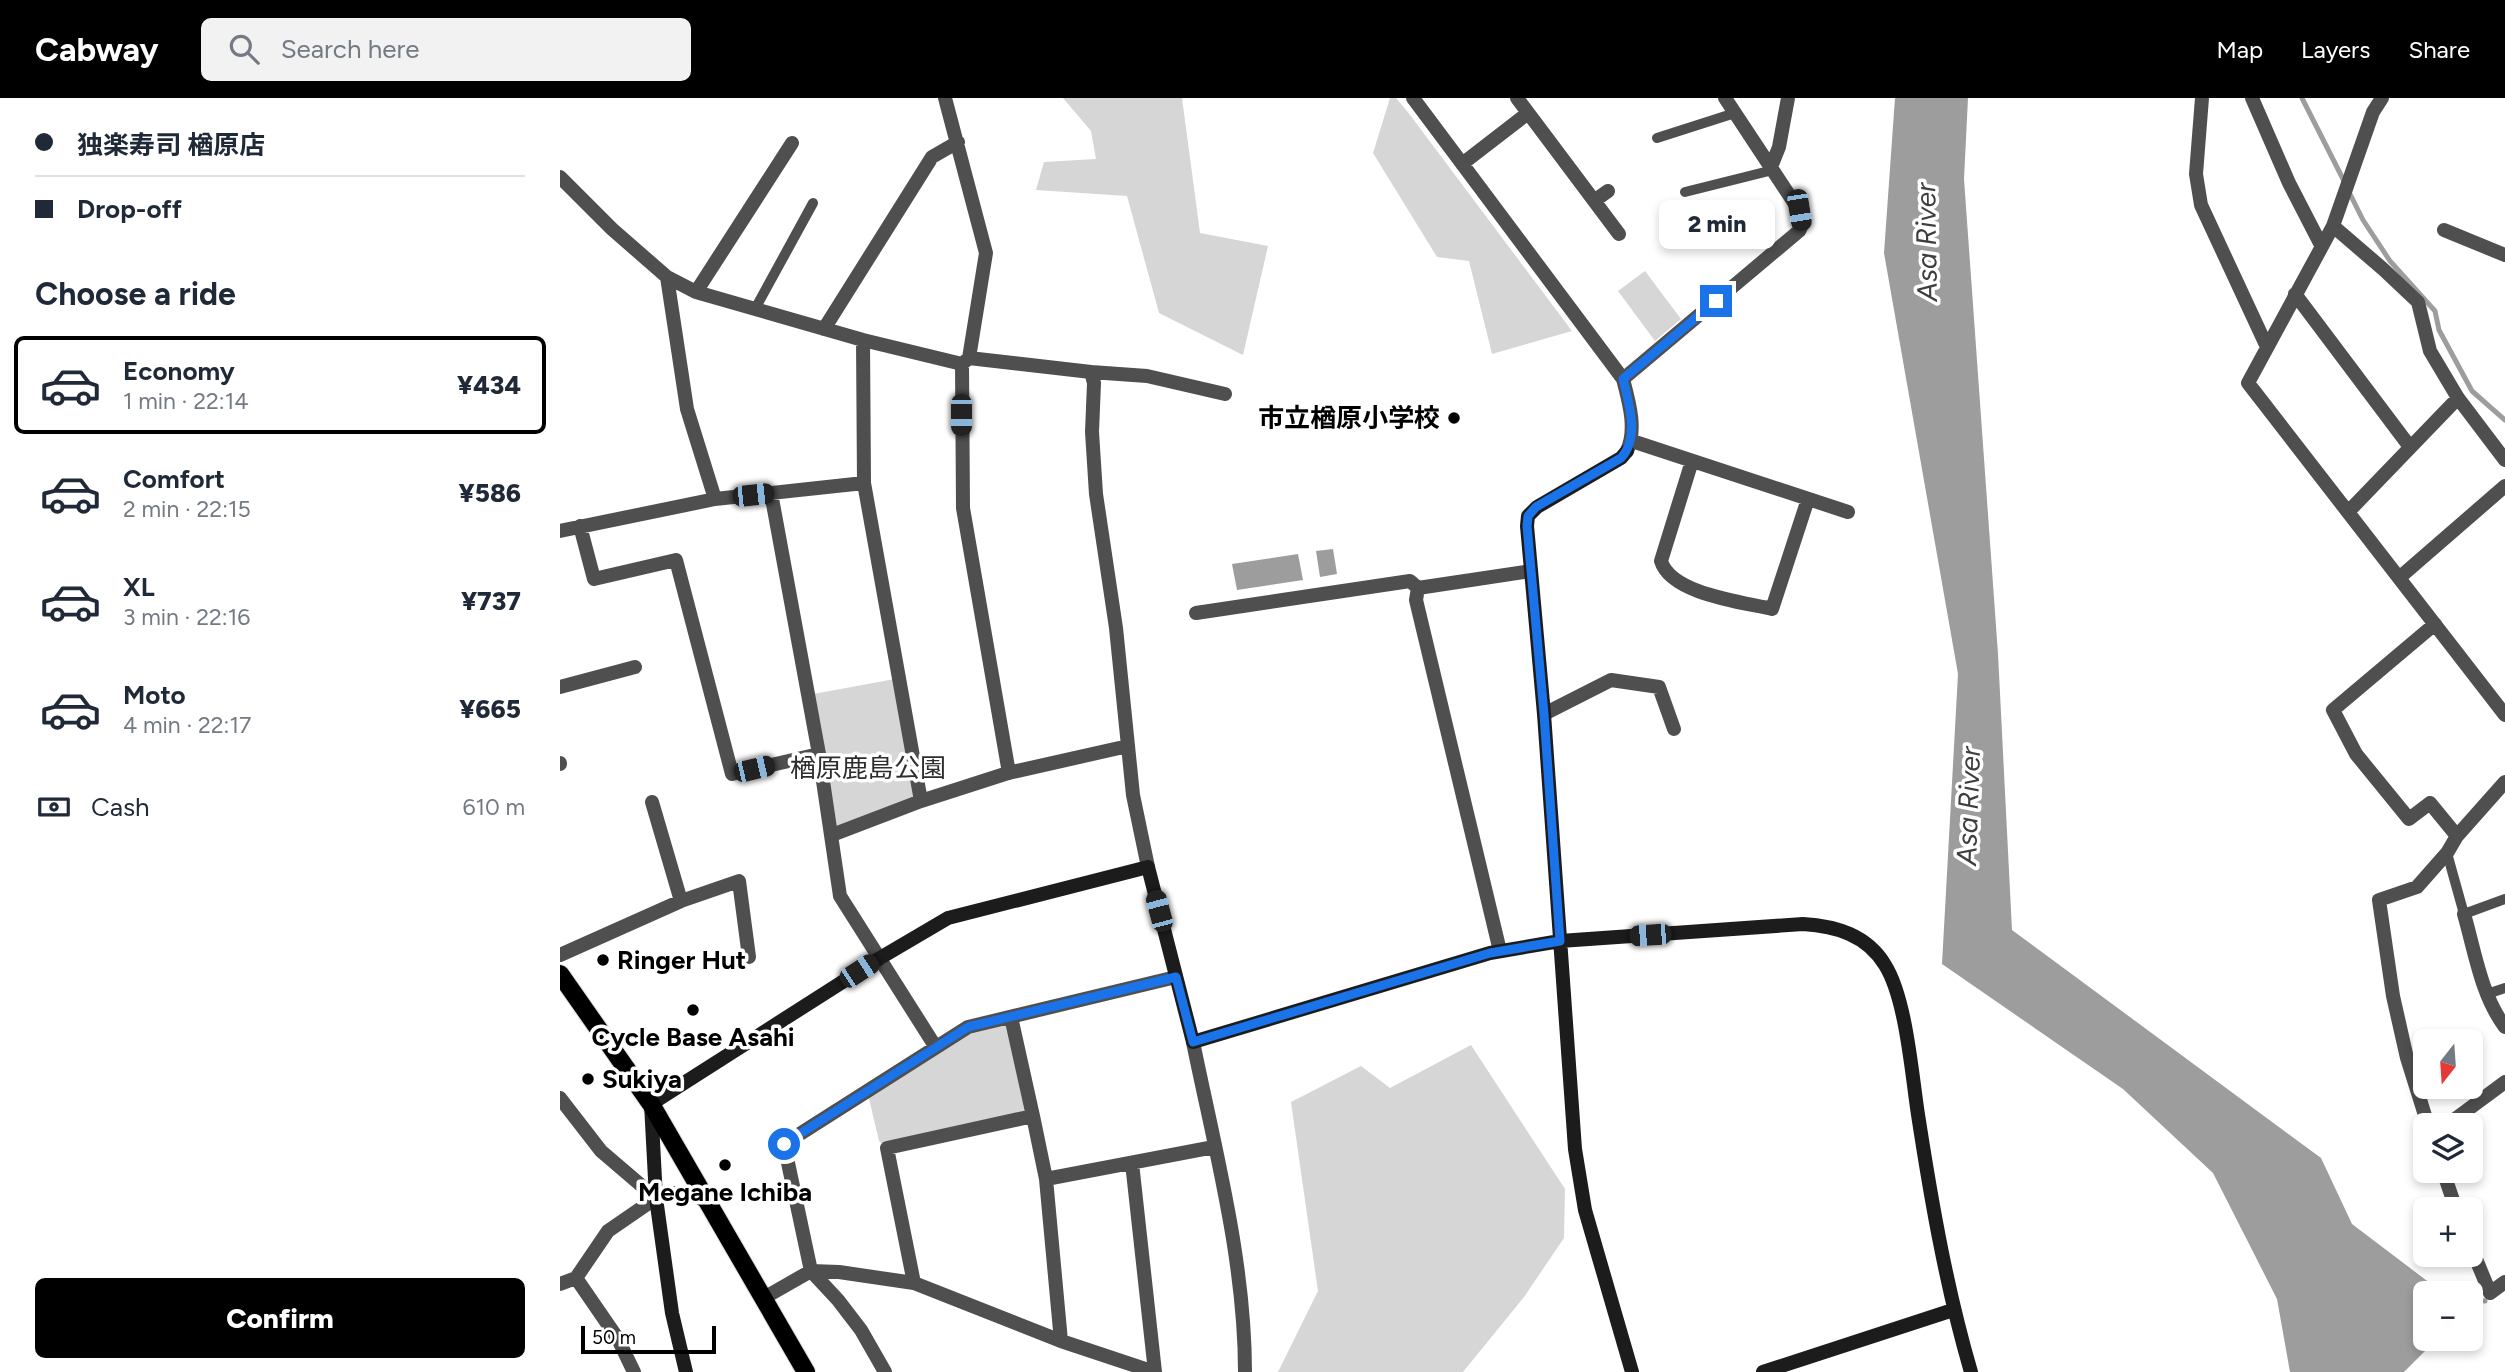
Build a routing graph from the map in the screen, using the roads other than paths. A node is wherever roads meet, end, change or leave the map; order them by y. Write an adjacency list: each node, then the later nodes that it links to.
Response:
1 (946, 98): 12 (street)
2 (1413, 98): 14 (street)
3 (1517, 98): 9 (street)
4 (1725, 98): 10 (street)
5 (1788, 98): 15 (street)
6 (2202, 98): 32 (street)
7 (2252, 98): 24 (street)
8 (2382, 98): 21 (street)
9 (1528, 113): 14 (street); 19 (street)
10 (1735, 113): 11 (lane); 15 (street)
11 (1657, 138)
12 (958, 142): 30 (street); 33 (street)
13 (792, 143): 27 (street)
14 (1462, 164): 35 (street)
15 (1772, 168): 18 (lane); 35 (street)
16 (560, 177): 26 (street)
17 (1608, 191): 19 (street)
18 (1685, 192)
19 (1594, 201): 23 (street)
20 (813, 203): 29 (lane)
21 (2333, 226): 24 (street); 37 (street)
22 (2444, 230): 25 (street)
23 (1619, 234)
24 (2321, 245): 28 (street)
25 (2505, 255)
26 (667, 277): 27 (street); 45 (street)
27 (696, 292): 29 (street)
28 (2295, 294): 32 (street); 39 (street)
29 (755, 309): 30 (street)
30 (824, 329): 31 (street)
31 (863, 340): 33 (street); 42 (street)
32 (2267, 347): 48 (street)
33 (965, 361): 34 (street); 63 (street)
34 (1091, 372): 36 (street); 61 (street)
35 (1623, 379): 38 (street)
36 (1225, 394)
37 (2458, 398): 39 (street); 40 (street)
38 (1630, 446): 41 (street); 51 (street)
39 (2410, 447): 48 (street)
40 (2505, 460)
41 (1692, 461): 46 (street); 46 (street)
42 (863, 483): 44 (street); 65 (street)
43 (2505, 486): 52 (street)
44 (771, 493): 45 (street); 62 (street)
45 (715, 499): 49 (street)
46 (1808, 499): 47 (street)
47 (1848, 512)
48 (2348, 512): 52 (street)
49 (580, 526): 50 (street); 62 (street)
50 (560, 531)
51 (1531, 571): 53 (street); 58 (street)
52 (2399, 578): 55 (street)
53 (1418, 588): 54 (street); 75 (street)
54 (1196, 613)
55 (2435, 625): 59 (street); 68 (street)
56 (635, 667): 57 (street)
57 (560, 687)
58 (1544, 714): 60 (street); 74 (street)
59 (2505, 715)
60 (1674, 729)
61 (1128, 746): 63 (street); 70 (street)
62 (819, 754): 67 (street)
63 (1009, 773): 65 (street)
64 (2505, 782): 68 (street)
65 (922, 801): 67 (street)
66 (652, 802): 72 (street)
67 (832, 835): 78 (street)
68 (2457, 836): 69 (street)
69 (2447, 853): 73 (lane); 90 (street)
70 (1148, 867): 78 (street); 80 (street)
71 (2505, 899): 73 (lane)
72 (681, 901): 76 (street); 77 (street)
73 (2464, 914): 82 (street)
74 (1560, 941): 75 (street); 105 (street); 113 (street)
75 (1500, 951): 85 (street)
76 (560, 955)
77 (749, 957)
78 (880, 958): 86 (street); 89 (street)
79 (560, 974): 89 (main road)
80 (1176, 977): 83 (street); 85 (street)
81 (2505, 988): 82 (lane)
82 (2487, 994): 84 (street)
83 (1011, 1017): 86 (street); 92 (street)
84 (2505, 1027)
85 (1193, 1042): 93 (street)
86 (935, 1046): 99 (street)
87 (2505, 1082): 91 (street)
88 (560, 1098): 96 (street)
89 (651, 1104): 96 (street); 97 (main road)
90 (2424, 1113)
91 (2463, 1113)
92 (1033, 1116): 95 (street); 102 (street)
93 (1214, 1147): 94 (street); 112 (street)
94 (1132, 1163): 95 (street); 111 (street)
95 (1046, 1179): 106 (street)
96 (656, 1198): 97 (street); 100 (street); 108 (street)
97 (709, 1204): 104 (main road)
98 (2479, 1267): 101 (street)
99 (811, 1271): 102 (street); 104 (street); 110 (street)
100 (576, 1278): 103 (street); 107 (street)
101 (2505, 1282)
102 (914, 1283): 106 (street)
103 (560, 1284)
104 (762, 1299): 109 (main road)
105 (1954, 1310): 114 (street); 115 (street)
106 (1061, 1340): 111 (street)
107 (634, 1372)
108 (686, 1372)
109 (806, 1372)
110 (885, 1372)
111 (1154, 1372)
112 (1245, 1372)
113 (1632, 1372)
114 (1763, 1372)
115 (1971, 1372)

